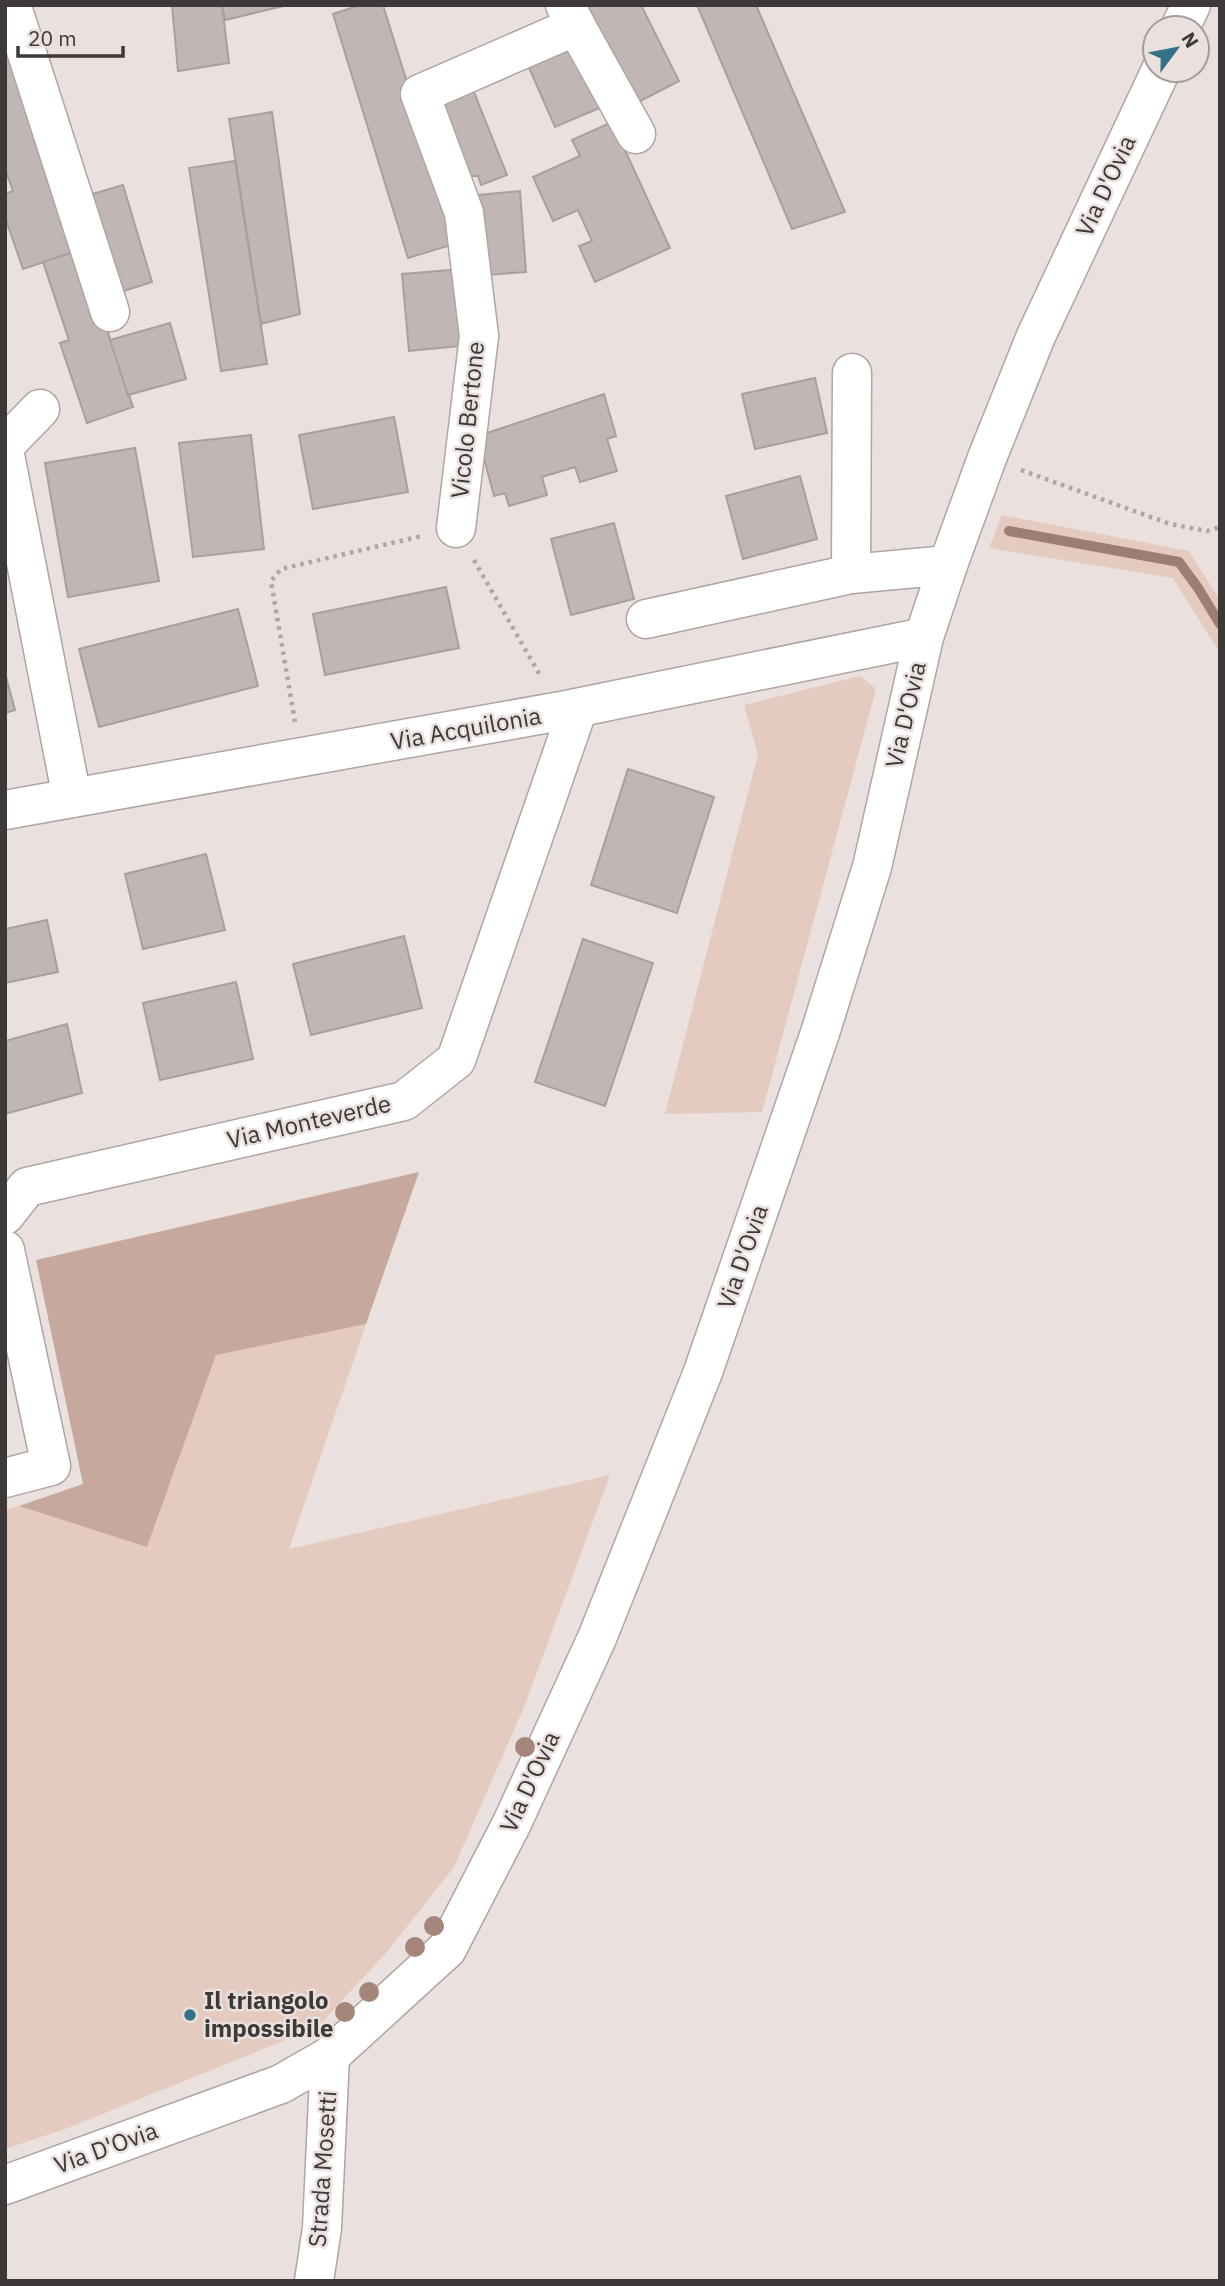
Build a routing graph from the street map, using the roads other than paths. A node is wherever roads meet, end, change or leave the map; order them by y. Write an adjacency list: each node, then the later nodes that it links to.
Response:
1 (21, 14): 5 (street)
2 (570, 15): 4 (street); 10 (street, Vicolo Bertone)
3 (1154, 84): 11 (street, Via D'Ovia)
4 (636, 134)
5 (110, 312)
6 (852, 373): 12 (street)
7 (40, 410): 8 (street)
8 (5, 444)
9 (5, 455): 16 (street)
10 (456, 528)
11 (948, 565): 12 (street); 14 (street, Via D'Ovia)
12 (851, 574): 13 (street)
13 (646, 619)
14 (924, 637): 15 (street, Via Acquilonia); 21 (street, Via D'Ovia)
15 (569, 710): 16 (street, Via Acquilonia); 18 (street, Via Monteverde)
16 (72, 799): 17 (street, Via Acquilonia)
17 (5, 810)
18 (5, 1215)
19 (5, 1250): 20 (street)
20 (5, 1478)
21 (330, 2056): 22 (street, Via D'Ovia); 23 (street, Strada Mosetti)
22 (5, 2185)
23 (314, 2281)

